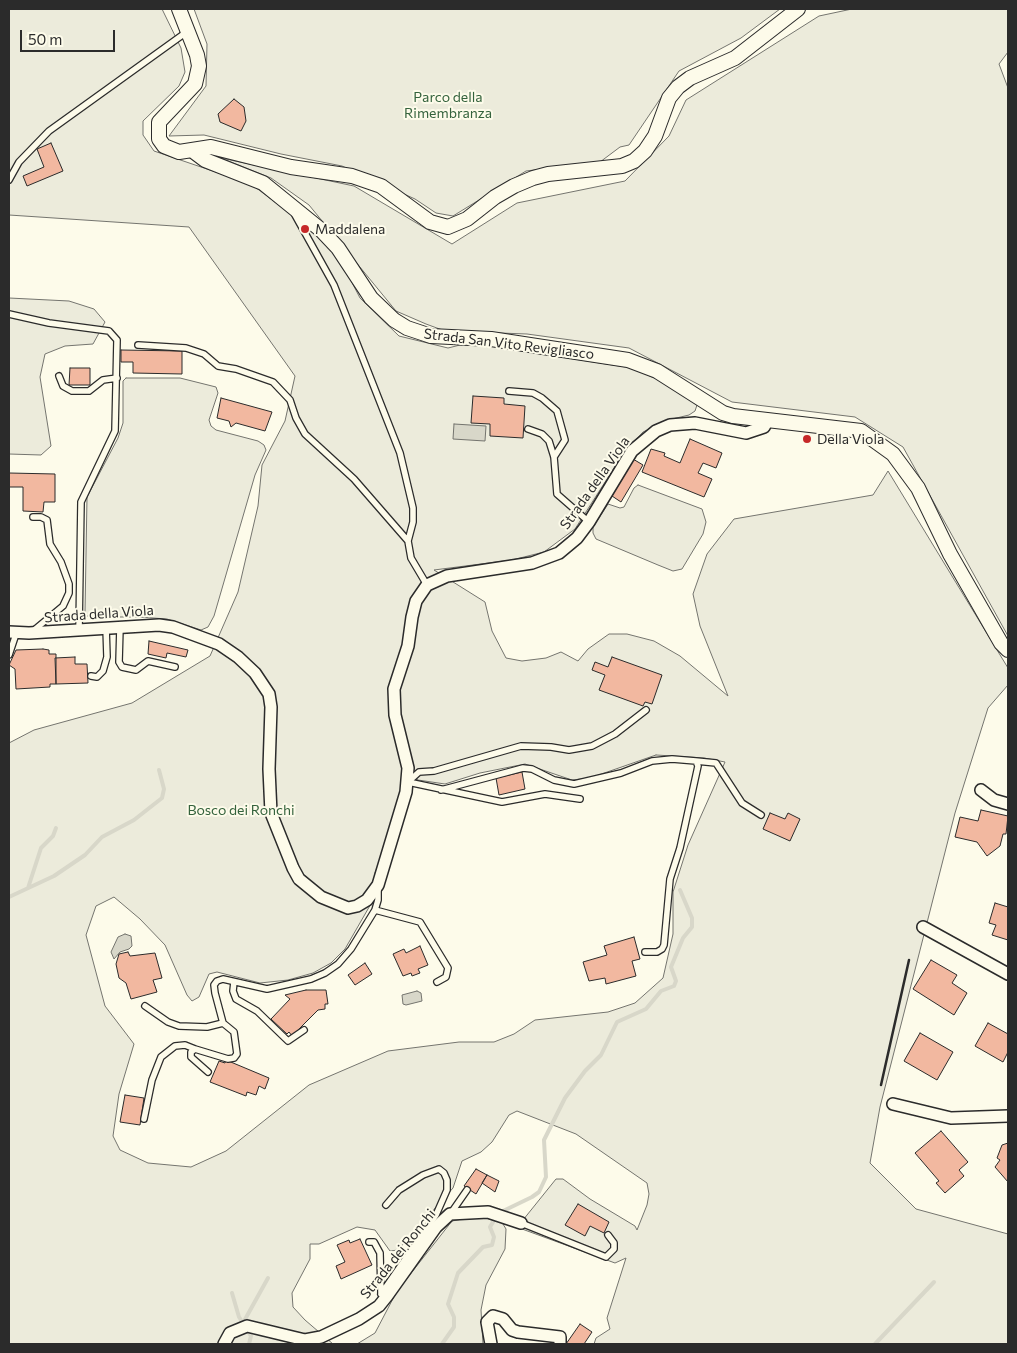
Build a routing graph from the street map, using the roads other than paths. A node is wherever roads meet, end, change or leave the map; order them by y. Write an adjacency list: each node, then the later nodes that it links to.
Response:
1 (179, 9): 3 (street, Strada San Vito Revigliasco)
2 (798, 9): 4 (street)
3 (188, 31): 4 (street, Strada San Vito Revigliasco); 5 (lane)
4 (193, 151): 6 (street, Strada San Vito Revigliasco)
5 (9, 180)
6 (290, 204): 12 (street, Strada San Vito Revigliasco); 17 (lane)
7 (9, 314): 10 (lane)
8 (138, 345): 17 (lane)
9 (59, 376): 10 (lane)
10 (117, 378): 21 (lane)
11 (509, 391): 14 (lane)
12 (768, 420): 16 (street, Strada della Viola); 24 (street, Strada San Vito Revigliasco)
13 (528, 429): 14 (lane)
14 (554, 457): 16 (lane)
15 (33, 518): 23 (lane)
16 (589, 522): 18 (street, Strada della Viola)
17 (408, 541): 18 (lane)
18 (427, 585): 30 (street, Strada della Viola)
19 (106, 627): 20 (street, Strada della Viola); 21 (street, Strada della Viola); 27 (lane)
20 (120, 627): 26 (lane); 36 (street, Strada della Viola)
21 (79, 630): 23 (street, Strada della Viola)
22 (12, 633): 23 (street, Strada della Viola); 25 (lane)
23 (29, 633)
24 (1008, 650)
25 (9, 654)
26 (174, 667)
27 (91, 676)
28 (646, 710): 30 (lane)
29 (696, 761): 31 (lane); 35 (lane); 39 (lane)
30 (408, 782): 31 (lane); 36 (street, Strada della Viola)
31 (442, 790): 33 (lane)
32 (981, 790): 34 (street)
33 (580, 799)
34 (1008, 804)
35 (761, 815)
36 (378, 885): 37 (lane, Strada della Viola)
37 (375, 910): 41 (lane, Strada della Viola); 42 (lane)
38 (923, 927): 40 (street)
39 (645, 952)
40 (1008, 974)
41 (234, 982): 44 (lane, Strada della Viola); 45 (lane)
42 (437, 982)
43 (145, 1006): 44 (lane)
44 (223, 1023): 46 (lane)
45 (304, 1030)
46 (195, 1049): 47 (lane); 50 (lane)
47 (208, 1072)
48 (893, 1104): 49 (street)
49 (1008, 1116)
50 (144, 1119)
51 (467, 1190): 53 (lane)
52 (386, 1205): 57 (lane)
53 (450, 1214): 54 (street, Strada dei Ronchi); 58 (street, Strada dei Ronchi)
54 (521, 1224): 55 (lane)
55 (608, 1235)
56 (369, 1242): 57 (lane)
57 (381, 1294): 58 (lane)
58 (379, 1306): 59 (street, Strada dei Ronchi)
59 (224, 1344)
60 (491, 1344): 61 (street)
61 (560, 1344)

